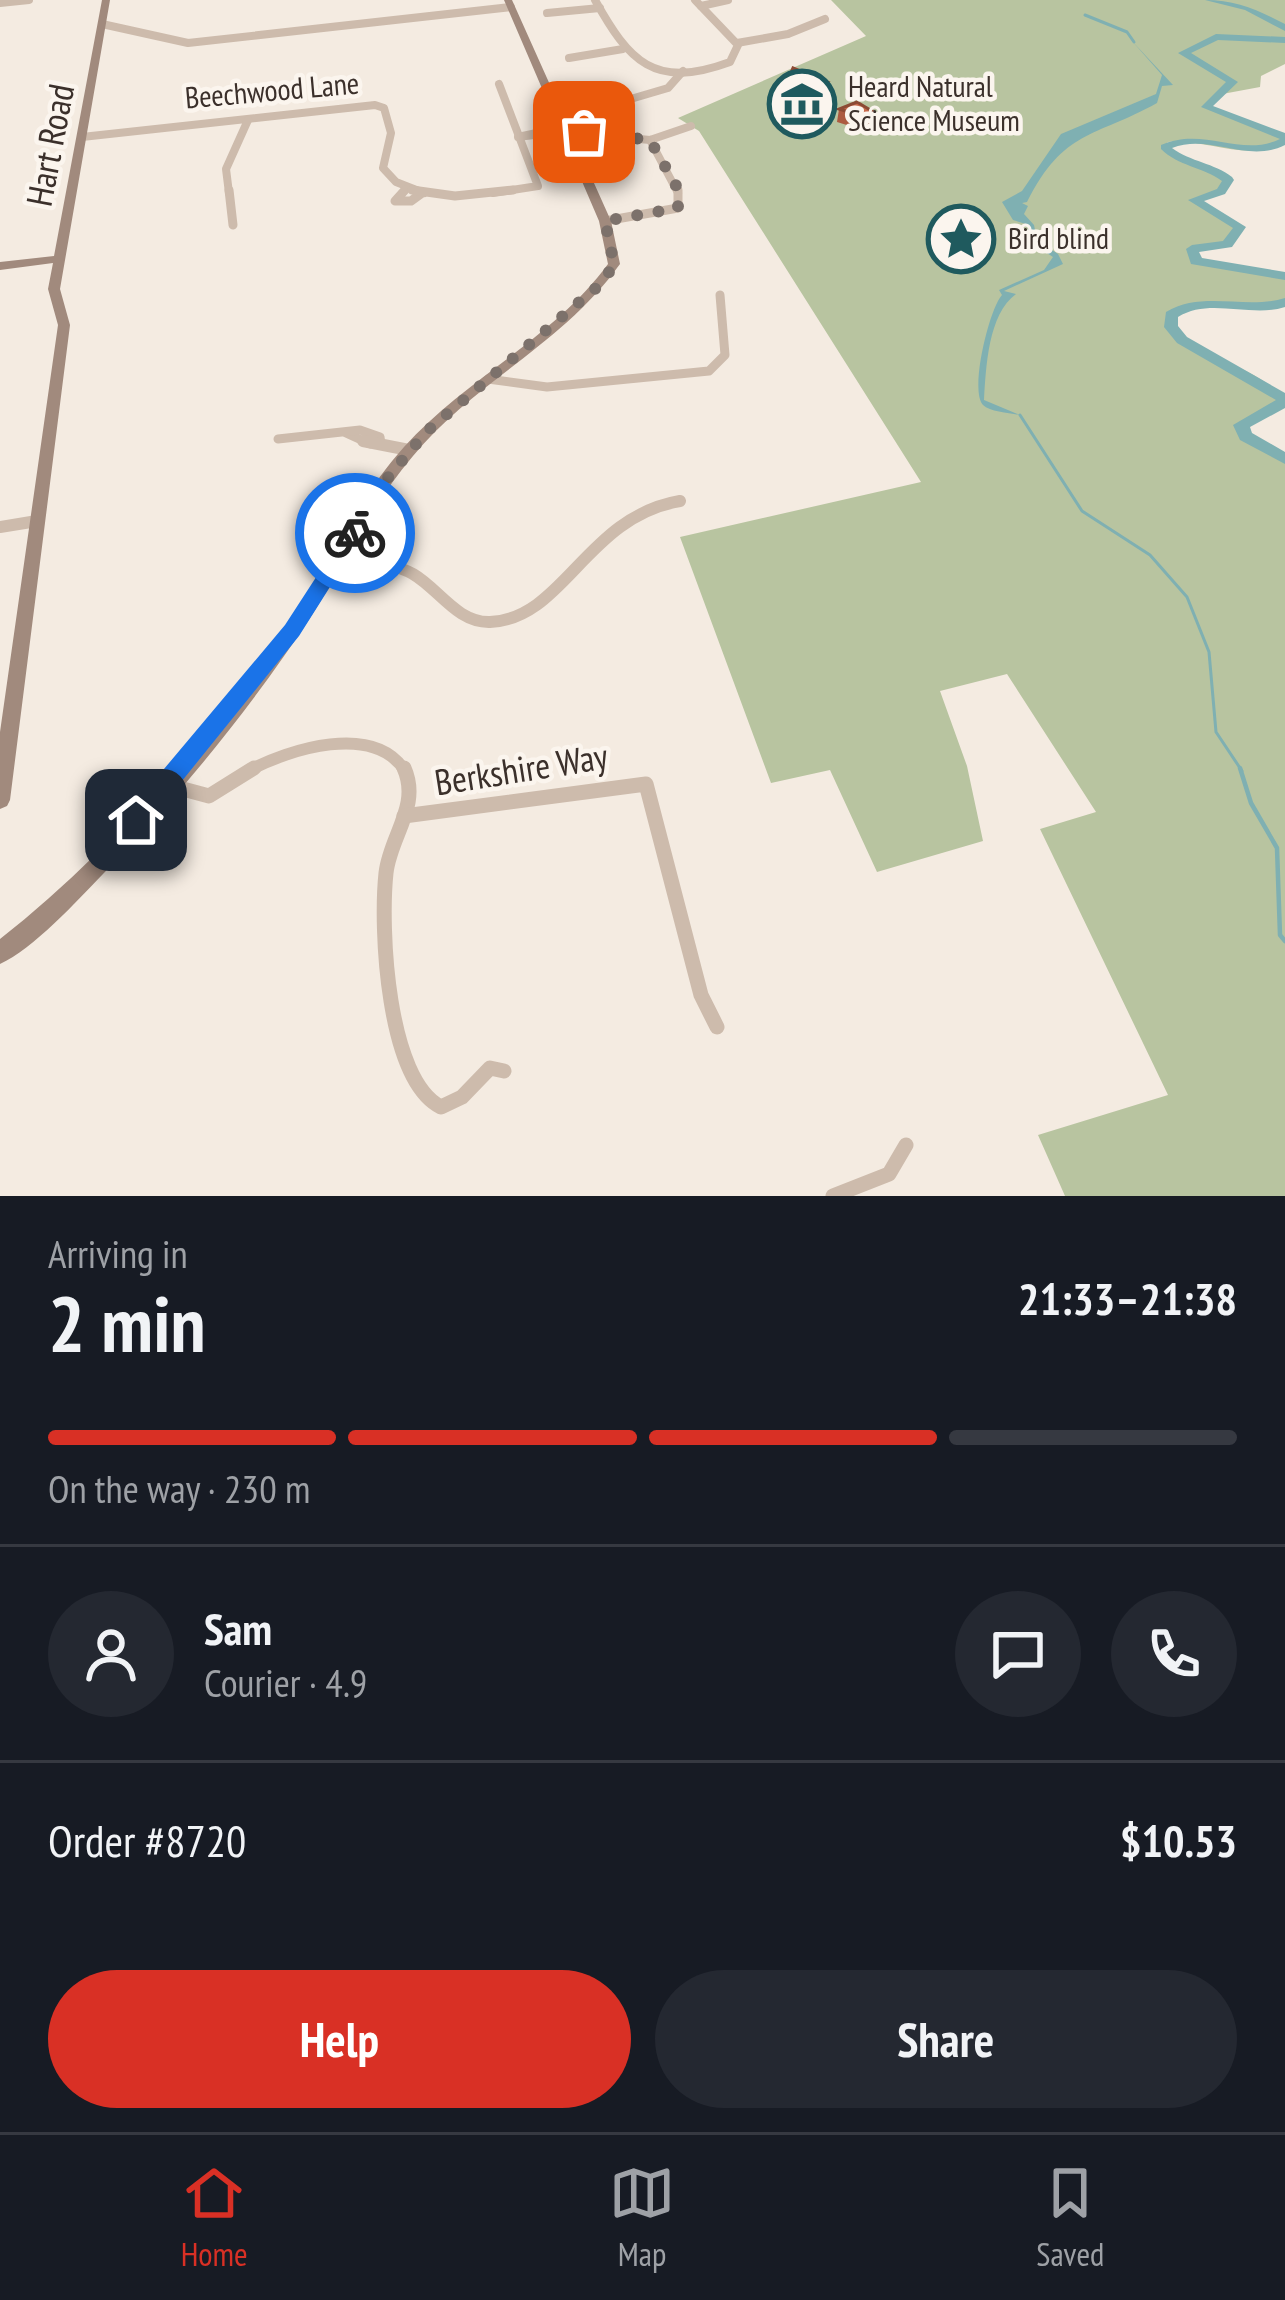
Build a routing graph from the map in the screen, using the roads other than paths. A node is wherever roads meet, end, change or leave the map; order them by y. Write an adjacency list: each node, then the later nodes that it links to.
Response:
1 (28, 0): 4 (street)
2 (106, 0): 10 (main road, Hart Road)
3 (728, 0): 5 (street)
4 (0, 3)
5 (698, 3): 11 (street)
6 (597, 4): 8 (street); 12 (street)
7 (511, 6): 10 (street); 19 (main road)
8 (547, 13)
9 (825, 19): 11 (street)
10 (102, 25): 20 (main road, Hart Road)
11 (737, 43): 14 (street)
12 (623, 49): 13 (street); 14 (street)
13 (569, 58)
14 (683, 70): 16 (street)
15 (500, 84): 21 (street)
16 (634, 98)
17 (248, 120): 20 (street, Beechwood Lane); 23 (street, Beechwood Lane); 26 (street)
18 (691, 126): 22 (street)
19 (566, 132): 21 (street); 22 (street); 25 (main road)
20 (82, 137): 27 (main road, Hart Road)
21 (518, 137): 24 (street)
22 (650, 140): 25 (street)
23 (407, 188): 24 (street); 24 (street)
24 (422, 193)
25 (605, 221): 30 (main road)
26 (233, 225)
27 (58, 259): 28 (main road); 34 (main road, Hart Road)
28 (0, 266)
29 (720, 295): 30 (street)
30 (488, 380): 32 (main road)
31 (278, 439): 32 (street)
32 (409, 450): 36 (main road)
33 (680, 502): 36 (street)
34 (37, 521): 35 (street); 37 (main road, Hart Road)
35 (0, 527)
36 (340, 556): 38 (main road)
37 (2, 768): 39 (main road, Hart Road)
38 (167, 785): 40 (street); 41 (main road)
39 (0, 800)
40 (404, 816): 42 (street, Berkshire Way); 43 (street)
41 (0, 952)
42 (717, 1027)
43 (504, 1071)
44 (906, 1145): 45 (street)
45 (832, 1196)

